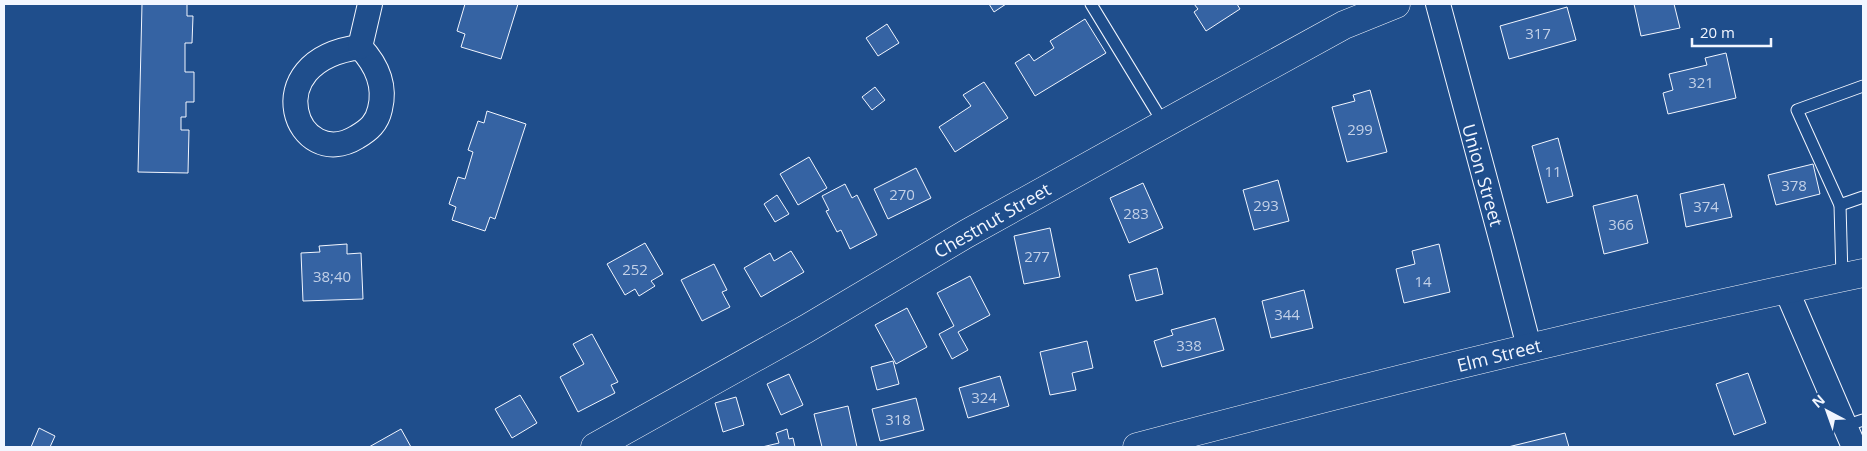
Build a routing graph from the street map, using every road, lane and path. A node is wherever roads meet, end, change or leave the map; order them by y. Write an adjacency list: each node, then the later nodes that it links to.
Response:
1 (370, 4): 5 (street)
2 (1091, 4): 7 (lane)
3 (1396, 4): 7 (street, Chestnut Street)
4 (1438, 4): 12 (street, Union Street)
5 (360, 47)
6 (1863, 86): 9 (lane)
7 (1164, 124): 14 (street, Chestnut Street)
8 (1863, 197): 9 (lane)
9 (1840, 205): 10 (lane)
10 (1853, 275): 11 (street, Elm Street)
11 (1786, 289): 12 (street, Elm Street); 13 (street)
12 (1528, 347): 15 (street, Elm Street)
13 (1854, 431)
14 (595, 447)
15 (1137, 447)

